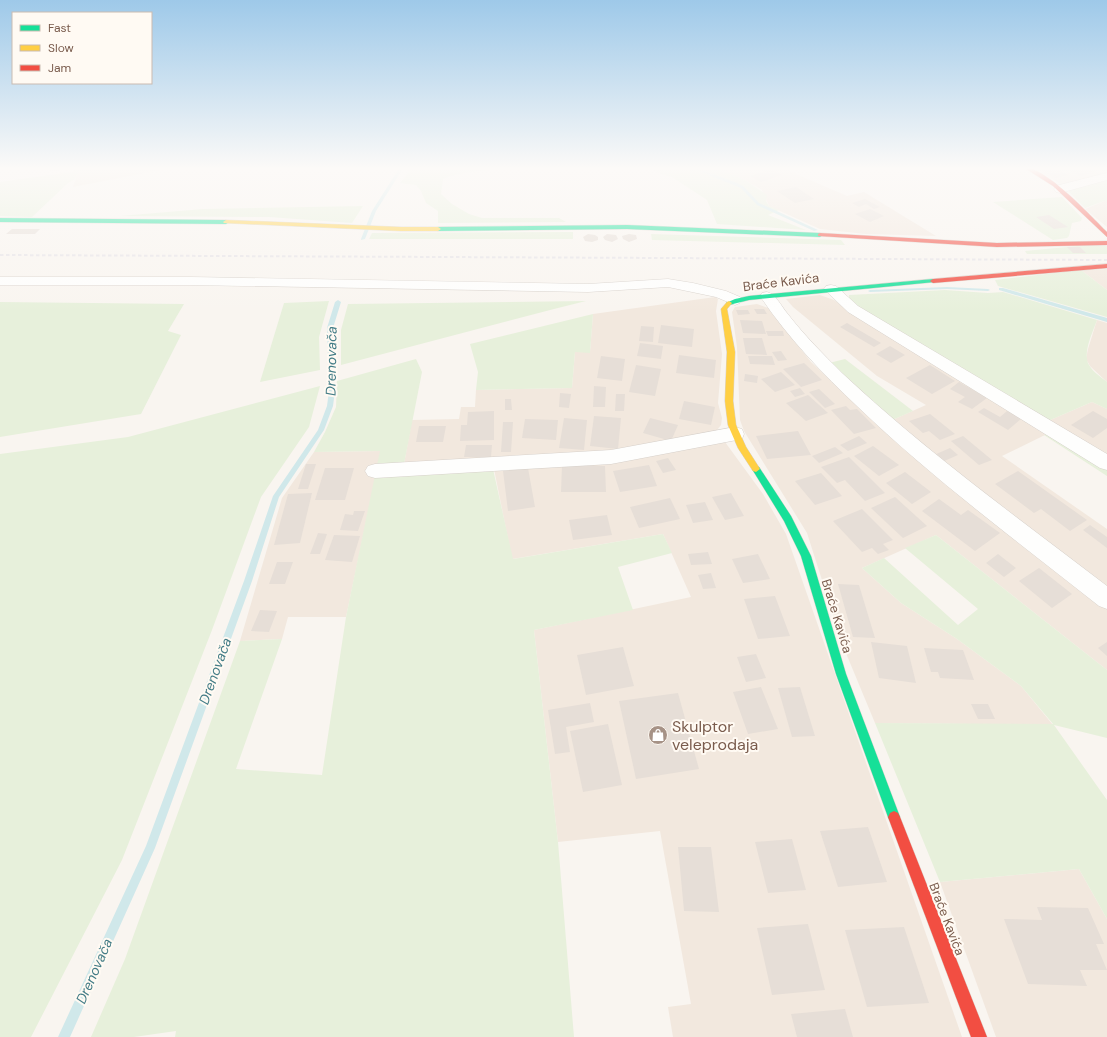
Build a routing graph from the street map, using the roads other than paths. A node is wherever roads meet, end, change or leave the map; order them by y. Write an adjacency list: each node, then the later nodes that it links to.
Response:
1 (1087, 215): 3 (street)
2 (0, 220): 4 (street)
3 (1107, 235)
4 (1107, 242)
5 (1107, 266): 7 (street, Braće Kavića)
6 (0, 281): 9 (street)
7 (831, 289): 8 (street, Braće Kavića); 11 (street)
8 (767, 296): 9 (street, Braće Kavića); 13 (street)
9 (735, 300): 10 (street, Braće Kavića)
10 (736, 434): 12 (street); 14 (street, Braće Kavića)
11 (1107, 463)
12 (375, 471)
13 (1107, 599)
14 (979, 1037)

